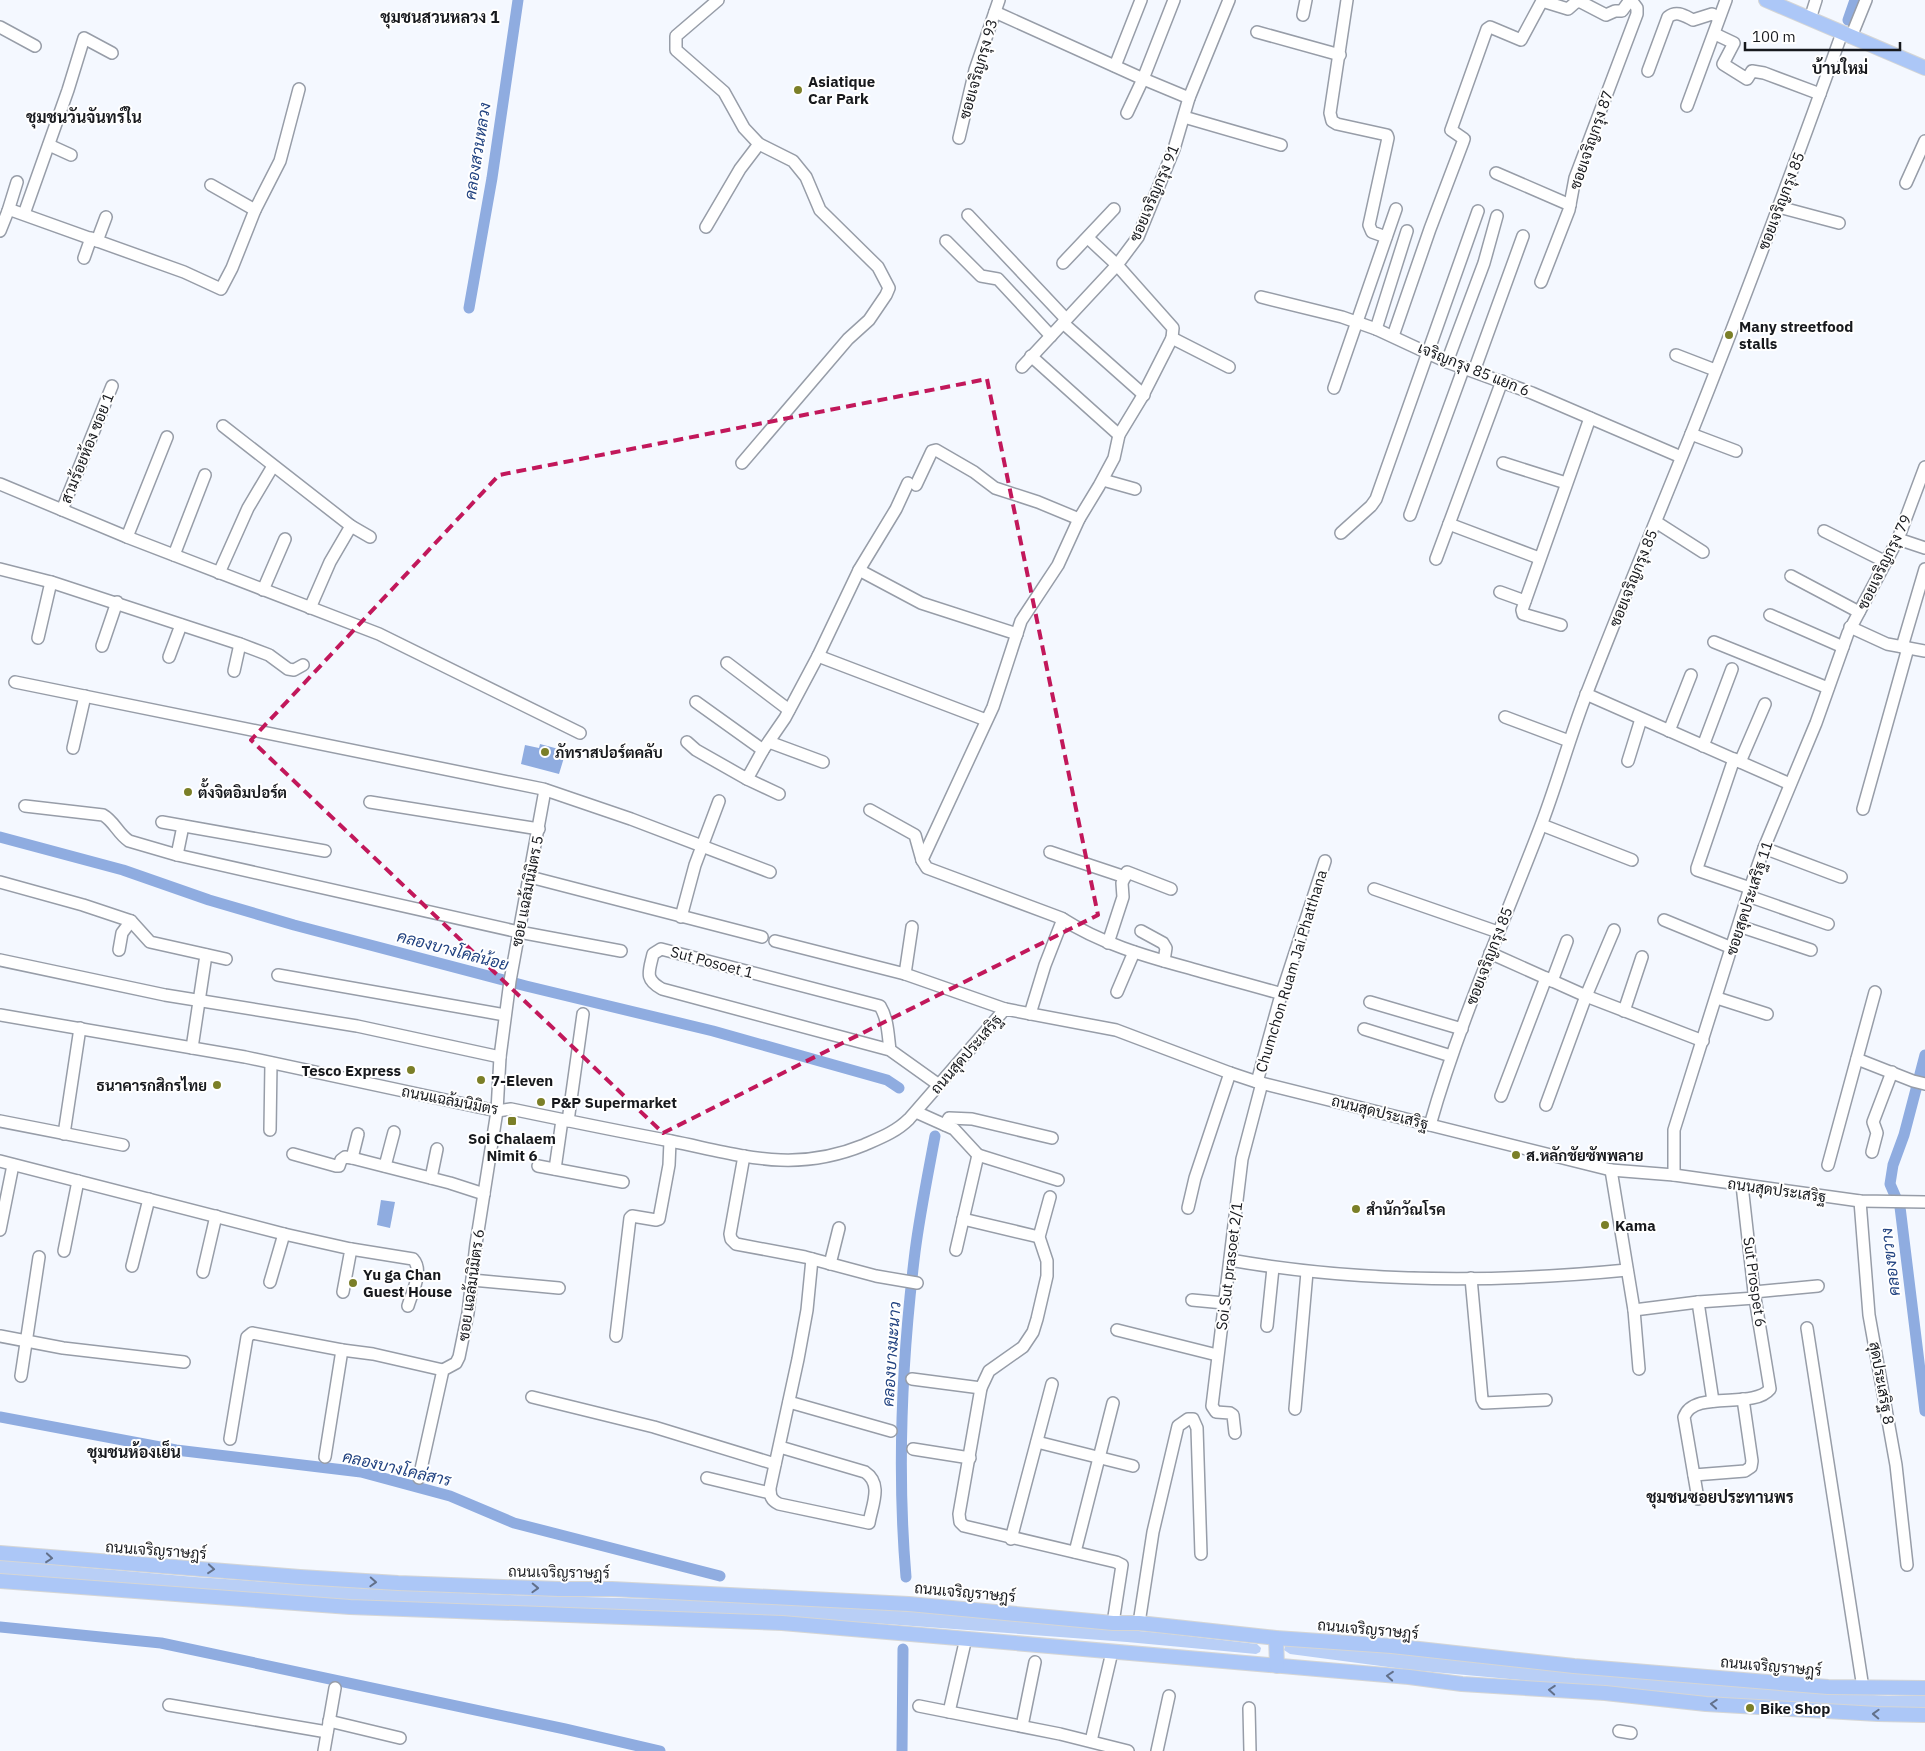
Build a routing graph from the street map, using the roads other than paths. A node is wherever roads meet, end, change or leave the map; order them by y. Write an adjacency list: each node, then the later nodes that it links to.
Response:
1 (718, 0): 36 (street)
2 (999, 0): 13 (street, ซอยเจริญกรุง 93)
3 (1141, 0): 24 (street)
4 (1174, 0): 27 (street)
5 (1229, 0): 30 (street, ซอยเจริญกรุง 91)
6 (1306, 0): 14 (street)
7 (1347, 0): 23 (street)
8 (1630, 0): 44 (street, ซอยเจริญกรุง 87); 73 (street)
9 (1726, 0): 15 (street)
10 (1766, 0): 16 (main road)
11 (1816, 0): 16 (street)
12 (1866, 0): 20 (street, ซอยเจริญกรุง 85)
13 (995, 12): 24 (street); 34 (street, ซอยเจริญกรุง 93)
14 (1303, 15)
15 (1718, 18): 19 (street); 26 (street)
16 (1810, 19): 20 (main road)
17 (0, 27): 21 (street)
18 (1257, 32): 23 (street)
19 (1715, 34): 29 (street); 31 (street)
20 (1847, 35): 25 (main road); 29 (street, ซอยเจริญกรุง 85)
21 (35, 46)
22 (112, 54): 37 (street)
23 (1340, 55): 60 (street)
24 (1115, 66): 27 (street)
25 (1925, 68)
26 (1648, 70)
27 (1143, 79): 30 (street); 32 (street)
28 (299, 89): 48 (street)
29 (1820, 94): 45 (street, ซอยเจริญกรุง 85)
30 (1189, 98): 33 (street, ซอยเจริญกรุง 91)
31 (1687, 106)
32 (1127, 113)
33 (1184, 117): 38 (street); 66 (street, ซอยเจริญกรุง 91)
34 (959, 138)
35 (1925, 140): 42 (street)
36 (759, 144): 56 (street); 94 (street)
37 (49, 145): 39 (street); 51 (street)
38 (1281, 145)
39 (71, 155)
40 (1496, 173): 44 (street)
41 (17, 182): 49 (street)
42 (1906, 183)
43 (211, 185): 48 (street)
44 (1570, 205): 67 (street, ซอยเจริญกรุง 87)
45 (1779, 207): 55 (street); 82 (street, ซอยเจริญกรุง 85)
46 (1114, 209): 61 (street)
47 (1396, 209): 60 (street)
48 (255, 210): 62 (street)
49 (8, 211): 51 (street); 57 (street)
50 (1478, 211): 75 (street)
51 (24, 214): 62 (street)
52 (968, 215): 69 (street)
53 (1496, 216): 78 (street)
54 (106, 217): 62 (street)
55 (1838, 224)
56 (706, 227)
57 (0, 231)
58 (1408, 231): 71 (street)
59 (1523, 236): 81 (street)
60 (1386, 237): 70 (street)
61 (1088, 238): 65 (street); 66 (street)
62 (94, 239): 64 (street)
63 (946, 241): 72 (street)
64 (84, 258)
65 (1062, 263)
66 (1117, 266): 69 (street, ซอยเจริญกรุง 91); 74 (street)
67 (1540, 282)
68 (1261, 296): 70 (street, เจริญกรุง 85 แยก 6)
69 (1064, 321): 72 (street, ซอยเจริญกรุง 91); 86 (street)
70 (1356, 322): 71 (street, เจริญกรุง 85 แยก 6); 85 (street)
71 (1376, 329): 73 (street, เจริญกรุง 85 แยก 6)
72 (1051, 336): 77 (street, ซอยเจริญกรุง 91)
73 (1393, 336): 75 (street, เจริญกรุง 85 แยก 6)
74 (1172, 338): 80 (street); 86 (street)
75 (1428, 353): 78 (street, เจริญกรุง 85 แยก 6); 110 (street)
76 (1676, 355): 82 (street)
77 (1031, 356): 79 (street, ซอยเจริญกรุง 91); 90 (street)
78 (1448, 362): 81 (street, เจริญกรุง 85 แยก 6)
79 (1022, 367)
80 (1229, 367)
81 (1469, 369): 83 (street, เจริญกรุง 85 แยก 6); 104 (street)
82 (1715, 370): 89 (street, ซอยเจริญกรุง 85)
83 (1502, 381): 87 (street, เจริญกรุง 85 แยก 6); 107 (street)
84 (112, 386): 103 (street, สามร้อยห้อง ซอย 1)
85 (1334, 388)
86 (1144, 395): 90 (street)
87 (1590, 418): 93 (street, เจริญกรุง 85 แยก 6); 100 (street)
88 (223, 426): 96 (street)
89 (1691, 434): 92 (street); 93 (street, ซอยเจริญกรุง 85)
90 (1119, 435): 99 (street)
91 (167, 437): 111 (street)
92 (1736, 451)
93 (1681, 457): 106 (street, ซอยเจริญกรุง 85)
94 (742, 462)
95 (1503, 463): 100 (street)
96 (273, 466): 108 (street); 124 (street)
97 (1925, 467): 114 (street, ซอยเจริญกรุง 79)
98 (205, 475): 117 (street)
99 (1103, 480): 102 (street); 105 (street)
100 (1566, 483): 118 (street)
101 (0, 484): 103 (street)
102 (1135, 489)
103 (62, 510): 111 (street)
104 (1410, 514)
105 (1079, 519): 123 (street); 137 (street)
106 (1656, 522): 116 (street); 154 (street, ซอยเจริญกรุง 85)
107 (1449, 524): 118 (street); 119 (street)
108 (351, 526): 112 (street); 131 (street)
109 (1824, 531): 120 (street)
110 (1341, 533)
111 (127, 537): 117 (street)
112 (370, 537)
113 (285, 539): 127 (street)
114 (1898, 539): 115 (street); 120 (street, ซอยเจริญกรุง 79)
115 (1925, 548)
116 (1703, 552)
117 (174, 556): 124 (street)
118 (1539, 558): 129 (street)
119 (1436, 559)
120 (1886, 562): 132 (street, ซอยเจริญกรุง 79)
121 (0, 569): 126 (street)
122 (1925, 569): 143 (street)
123 (859, 570): 137 (street); 145 (street)
124 (219, 573): 127 (street)
125 (1791, 576): 132 (street)
126 (51, 582): 130 (street); 138 (street)
127 (263, 590): 131 (street)
128 (1500, 592): 129 (street)
129 (1525, 601): 135 (street)
130 (117, 602): 134 (street); 141 (street)
131 (310, 608): 163 (street)
132 (1859, 612): 136 (street, ซอยเจริญกรุง 79)
133 (1770, 615): 142 (street)
134 (181, 625): 140 (street); 146 (street)
135 (1561, 625)
136 (1850, 627): 142 (street, ซอยสุดประเสริฐ 11); 143 (street)
137 (1017, 634): 161 (street)
138 (38, 638)
139 (1714, 642): 153 (street)
140 (240, 644): 148 (street); 150 (street)
141 (102, 646)
142 (1843, 647): 153 (street, ซอยสุดประเสริฐ 11)
143 (1905, 647): 144 (street); 179 (street)
144 (1925, 651)
145 (818, 656): 158 (street); 161 (street)
146 (169, 657)
147 (727, 663): 158 (street)
148 (303, 665)
149 (1732, 669): 167 (street)
150 (234, 671)
151 (1690, 675): 162 (street)
152 (15, 682): 155 (street)
153 (1828, 688): 173 (street, ซอยสุดประเสริฐ 11)
154 (1586, 694): 160 (street); 164 (street, ซอยเจริญกรุง 85)
155 (85, 696): 168 (street); 174 (street)
156 (696, 702): 166 (street)
157 (1765, 704): 170 (street)
158 (789, 710): 166 (street)
159 (1505, 717): 164 (street)
160 (1642, 719): 162 (street); 169 (street)
161 (986, 720): 190 (street)
162 (1669, 731): 167 (street)
163 (580, 733)
164 (1569, 741): 182 (street, ซอยเจริญกรุง 85)
165 (686, 742): 172 (street)
166 (766, 746): 171 (street); 172 (street)
167 (1703, 746): 170 (street)
168 (73, 748)
169 (1628, 761)
170 (1737, 761): 173 (street); 200 (street)
171 (823, 762)
172 (747, 779): 175 (street)
173 (1790, 784): 186 (street, ซอยสุดประเสริฐ 11)
174 (545, 790): 184 (street, ซอย แฉล้มนิมิตร 5); 185 (street)
175 (779, 794)
176 (370, 802): 184 (street)
177 (719, 802): 185 (street)
178 (24, 806): 189 (street)
179 (1863, 809)
180 (870, 810): 190 (street)
181 (162, 822): 183 (street)
182 (1542, 825): 191 (street); 211 (street, ซอยเจริญกรุง 85)
183 (183, 826): 187 (street); 189 (street)
184 (539, 829): 194 (street, ซอย แฉล้มนิมิตร 5)
185 (702, 846): 193 (street); 201 (street)
186 (1764, 848): 196 (street); 200 (street, ซอยสุดประเสริฐ 11)
187 (325, 851)
188 (1050, 852): 195 (street)
189 (177, 855): 210 (street)
190 (922, 860): 202 (street)
191 (1632, 860)
192 (1325, 861): 232 (street, Chumchon Ruam Jai Phatthana)
193 (770, 872)
194 (530, 877): 201 (street); 210 (street, ซอย แฉล้มนิมิตร 5)
195 (1125, 877): 199 (street); 215 (street)
196 (1840, 877)
197 (0, 882): 204 (street)
198 (1374, 888): 211 (street)
199 (1171, 889)
200 (1749, 892): 205 (street); 206 (street, ซอยสุดประเสริฐ 11)
201 (681, 917): 212 (street)
202 (1063, 919): 215 (street); 240 (street)
203 (1664, 920): 216 (street)
204 (131, 921): 217 (street); 222 (street)
205 (1828, 924)
206 (1739, 926): 216 (street, ซอยสุดประเสริฐ 11); 219 (street)
207 (912, 927): 227 (street)
208 (1614, 930): 233 (street)
209 (1141, 931): 226 (street)
210 (519, 932): 218 (street); 243 (street, ซอย แฉล้มนิมิตร 5)
211 (1498, 932): 221 (street, ซอยเจริญกรุง 85)
212 (762, 937)
213 (775, 941): 227 (street)
214 (1567, 941): 229 (street)
215 (1108, 943): 220 (street)
216 (1732, 948): 234 (street, ซอยสุดประเสริฐ 11)
217 (119, 950)
218 (621, 950)
219 (1811, 950)
220 (1134, 952): 226 (street); 230 (street)
221 (1490, 953): 229 (street); 246 (street, ซอยเจริญกรุง 85)
222 (206, 955): 224 (street); 235 (street)
223 (1642, 957): 238 (street)
224 (226, 959)
225 (0, 960): 235 (street)
226 (1164, 961): 232 (street)
227 (906, 974): 237 (street)
228 (278, 975): 243 (street)
229 (1549, 979): 233 (street); 259 (street)
230 (1118, 992)
231 (1875, 992): 252 (street)
232 (1282, 994): 256 (street, Chumchon Ruam Jai Phatthana)
233 (1586, 996): 238 (street); 260 (street)
234 (1716, 998): 241 (street); 247 (street, ซอยสุดประเสริฐ 11)
235 (200, 1001): 248 (street); 251 (street)
236 (1370, 1002): 246 (street)
237 (1005, 1009): 240 (street, ถนนสุดประเสริฐ); 258 (street, ถนนสุดประเสริฐ)
238 (1624, 1010): 247 (street)
239 (583, 1014): 263 (street)
240 (1030, 1014): 255 (street, ถนนสุดประเสริฐ)
241 (1767, 1014)
242 (0, 1016): 244 (street, ถนนแฉล้มนิมิตร)
243 (505, 1016): 251 (street, ซอย แฉล้มนิมิตร 5)
244 (80, 1028): 248 (street, ถนนแฉล้มนิมิตร); 270 (street)
245 (1364, 1029): 250 (street)
246 (1462, 1029): 250 (street, ซอยเจริญกรุง 85)
247 (1703, 1041): 288 (street, ซอยสุดประเสริฐ 11)
248 (192, 1048): 253 (street, ถนนแฉล้มนิมิตร)
249 (890, 1050): 249 (street, Sut Posoet 1); 258 (street, Sut Posoet 1)
250 (1451, 1056): 266 (street, ซอยเจริญกรุง 85)
251 (500, 1057): 261 (street, ซอย แฉล้มนิมิตร 5)
252 (1857, 1059): 254 (street); 283 (street)
253 (271, 1063): 261 (street, ถนนแฉล้มนิมิตร); 267 (street)
254 (1892, 1072): 257 (street); 276 (street)
255 (1230, 1074): 256 (street, ถนนสุดประเสริฐ); 299 (street)
256 (1259, 1082): 266 (street, ถนนสุดประเสริฐ); 311 (street, Soi Sut prasoet 2/1)
257 (1920, 1083)
258 (939, 1085): 262 (street, ถนนสุดประเสริฐ)
259 (1501, 1096)
260 (1546, 1106)
261 (497, 1111): 263 (street, ถนนแฉล้มนิมิตร); 294 (street, ซอย แฉล้มนิมิตร 6)
262 (916, 1112): 265 (street); 268 (street, ถนนสุดประเสริฐ)
263 (565, 1120): 273 (street, ถนนแฉล้มนิมิตร); 286 (street)
264 (0, 1121): 270 (street)
265 (945, 1125): 272 (street); 278 (street)
266 (1430, 1125): 287 (street, ถนนสุดประเสริฐ)
267 (270, 1130)
268 (896, 1130): 279 (street, ถนนแฉล้มนิมิตร)
269 (394, 1132): 284 (street)
270 (64, 1134): 274 (street)
271 (358, 1134): 280 (street)
272 (1052, 1138)
273 (670, 1141): 279 (street, ถนนแฉล้มนิมิตร); 335 (street)
274 (123, 1146)
275 (437, 1149): 289 (street)
276 (1872, 1152)
277 (293, 1154): 280 (street)
278 (978, 1155): 290 (street); 301 (street)
279 (744, 1156): 310 (street)
280 (352, 1158): 284 (street)
281 (0, 1161): 282 (street)
282 (13, 1165): 291 (street); 303 (street)
283 (1828, 1165)
284 (385, 1166): 289 (street)
285 (538, 1166): 286 (street)
286 (555, 1169): 292 (street)
287 (1611, 1170): 288 (street, ถนนสุดประเสริฐ); 315 (street)
288 (1674, 1175): 293 (street, ถนนสุดประเสริฐ)
289 (431, 1178): 294 (street)
290 (1058, 1180)
291 (78, 1181): 296 (street); 308 (street)
292 (623, 1182)
293 (1742, 1185): 297 (street, ถนนสุดประเสริฐ); 325 (street, Sut Prospet 6)
294 (484, 1194): 319 (street, ซอย แฉล้มนิมิตร 6)
295 (1050, 1198): 305 (street)
296 (149, 1199): 300 (street); 313 (street)
297 (1860, 1201): 298 (street, ถนนสุดประเสริฐ); 373 (street, สุดประเสริฐ 8)
298 (1925, 1202)
299 (1188, 1208)
300 (216, 1216): 304 (street); 316 (street)
301 (962, 1220): 305 (street); 307 (street)
302 (839, 1228): 312 (street)
303 (0, 1230)
304 (284, 1234): 306 (street); 320 (street)
305 (1039, 1236): 345 (street)
306 (351, 1248): 324 (street); 329 (street)
307 (956, 1250)
308 (64, 1251)
309 (39, 1257): 336 (street)
310 (812, 1259): 312 (street); 350 (street)
311 (1230, 1260): 314 (street); 328 (street, Soi Sut prasoet 2/1)
312 (830, 1264): 321 (street)
313 (132, 1266)
314 (1273, 1268): 317 (street); 331 (street)
315 (1627, 1270): 318 (street); 330 (street)
316 (203, 1272)
317 (1307, 1272): 318 (street); 352 (street)
318 (1471, 1278): 348 (street)
319 (472, 1280): 323 (street); 341 (street, ซอย แฉล้มนิมิตร 6)
320 (270, 1282)
321 (917, 1284)
322 (1818, 1286): 325 (street)
323 (559, 1288)
324 (343, 1292)
325 (1755, 1295): 327 (street); 347 (street, Sut Prospet 6)
326 (1192, 1300): 328 (street)
327 (1698, 1302): 330 (street); 349 (street)
328 (1224, 1303): 338 (street, Soi Sut prasoet 2/1)
329 (408, 1306)
330 (1634, 1310): 340 (street)
331 (1267, 1326)
332 (1807, 1328): 383 (street)
333 (1117, 1330): 338 (street)
334 (0, 1336): 336 (street)
335 (616, 1336)
336 (26, 1341): 339 (street); 342 (street)
337 (342, 1350): 341 (street); 355 (street); 359 (street)
338 (1217, 1355): 354 (street, Soi Sut prasoet 2/1)
339 (184, 1362)
340 (1639, 1369)
341 (443, 1370): 365 (street)
342 (22, 1376)
343 (912, 1379): 345 (street)
344 (1052, 1384): 356 (street)
345 (981, 1388): 361 (street)
346 (532, 1397): 362 (street)
347 (1743, 1399): 349 (street); 364 (street)
348 (1546, 1400)
349 (1713, 1401): 364 (street)
350 (789, 1402): 353 (street); 357 (street)
351 (1113, 1403): 360 (street)
352 (1295, 1409)
353 (891, 1431)
354 (1235, 1433)
355 (230, 1439)
356 (1037, 1442): 360 (street); 369 (street)
357 (780, 1448): 362 (street); 367 (street)
358 (913, 1449): 361 (street)
359 (325, 1457)
360 (1099, 1457): 363 (street); 370 (street)
361 (970, 1458): 369 (street)
362 (775, 1464): 367 (street)
363 (1133, 1466)
364 (1694, 1475): 368 (street)
365 (418, 1478)
366 (706, 1478): 367 (street)
367 (770, 1493)
368 (1698, 1499)
369 (1011, 1538): 370 (street)
370 (1075, 1552): 375 (street)
371 (0, 1553): 375 (main road, ถนนเจริญราษฎร์, one-way to 375)
372 (1201, 1554): 376 (street)
373 (1907, 1565)
374 (0, 1581): 377 (main road)
375 (1113, 1622): 376 (main road, ถนนเจริญราษฎร์)
376 (1140, 1623): 378 (main road, ถนนเจริญราษฎร์)
377 (966, 1638): 379 (main road); 389 (street)
378 (1276, 1638): 381 (main road); 383 (main road, ถนนเจริญราษฎร์)
379 (1112, 1652): 381 (main road); 396 (street)
380 (1035, 1662): 392 (street)
381 (1277, 1666): 390 (main road, one-way to 381)
382 (335, 1688): 391 (street)
383 (1863, 1688): 384 (main road, ถนนเจริญราษฎร์)
384 (1925, 1688)
385 (1169, 1696): 399 (street)
386 (169, 1705): 391 (street)
387 (919, 1706): 389 (street)
388 (1249, 1708): 400 (street)
389 (949, 1712): 392 (street)
390 (1925, 1715)
391 (328, 1726): 395 (street); 397 (street)
392 (1022, 1726): 396 (street)
393 (1619, 1731): 394 (street)
394 (1631, 1733)
395 (400, 1738)
396 (1091, 1742): 398 (street)
397 (324, 1751)
398 (1128, 1751)
399 (1157, 1751)
400 (1250, 1751)

